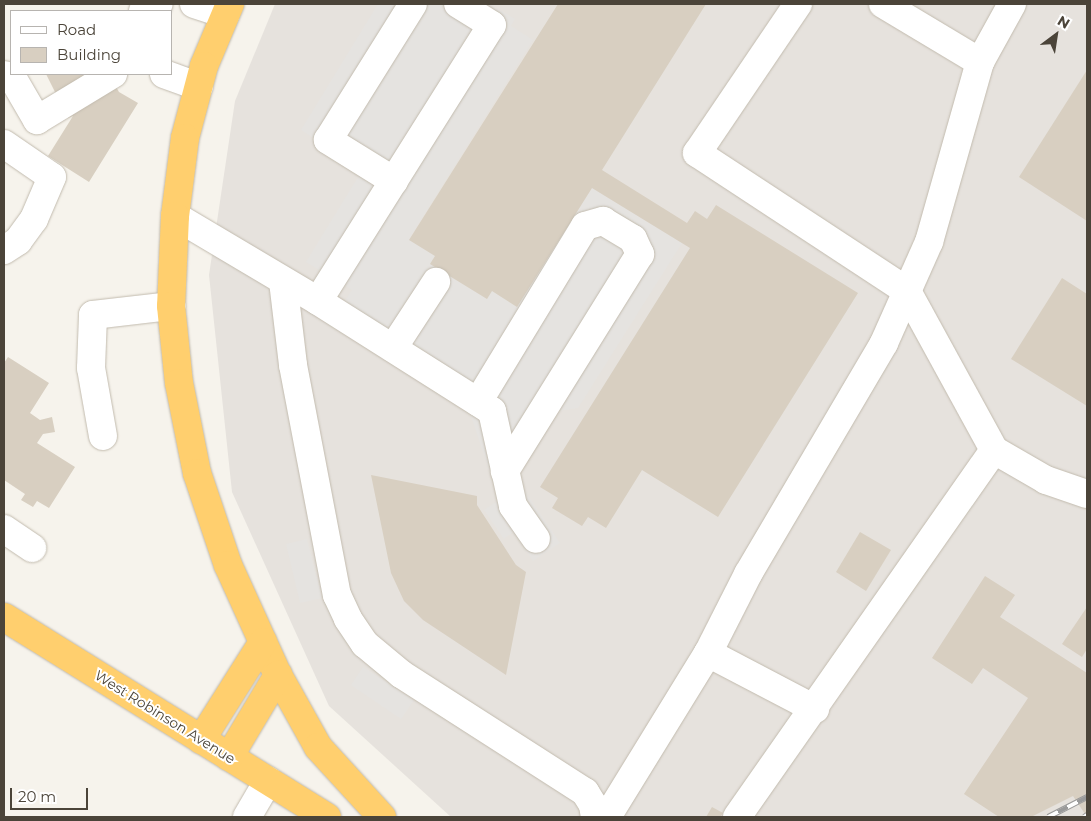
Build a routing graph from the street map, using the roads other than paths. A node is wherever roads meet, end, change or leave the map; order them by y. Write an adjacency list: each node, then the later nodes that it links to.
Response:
1 (159, 4): 9 (lane)
2 (194, 4): 8 (lane)
3 (413, 4): 17 (lane)
4 (458, 4): 17 (lane)
5 (798, 4): 23 (lane)
6 (883, 4): 10 (lane)
7 (1012, 4): 10 (lane)
8 (227, 9): 14 (highway)
9 (145, 10)
10 (980, 62): 23 (lane)
11 (11, 75): 12 (lane)
12 (110, 75)
13 (167, 75): 14 (lane)
14 (199, 87): 18 (highway)
15 (4, 144): 20 (lane)
16 (4, 157): 19 (lane)
17 (394, 181): 24 (lane)
18 (175, 216): 21 (lane); 25 (highway)
19 (4, 242)
20 (4, 250)
21 (283, 281): 24 (lane); 46 (lane)
22 (436, 282): 26 (lane)
23 (907, 291): 29 (lane); 37 (lane)
24 (318, 301): 26 (lane)
25 (171, 306): 28 (lane); 36 (highway)
26 (393, 348): 27 (lane)
27 (478, 402): 30 (lane); 30 (lane)
28 (103, 436)
29 (994, 450): 31 (lane); 39 (lane)
30 (505, 470): 33 (lane)
31 (1087, 494)
32 (4, 530): 34 (lane)
33 (536, 539)
34 (32, 548)
35 (4, 617): 40 (highway, West Robinson Avenue)
36 (263, 642): 38 (highway); 40 (highway)
37 (708, 653): 39 (lane); 47 (lane)
38 (278, 674): 41 (highway); 45 (highway)
39 (815, 709): 48 (lane)
40 (201, 740): 41 (highway, West Robinson Avenue)
41 (229, 757): 42 (highway, West Robinson Avenue)
42 (268, 781): 43 (lane); 44 (highway, West Robinson Avenue)
43 (247, 817)
44 (327, 817)
45 (382, 817)
46 (595, 817)
47 (607, 817)
48 (737, 817)

